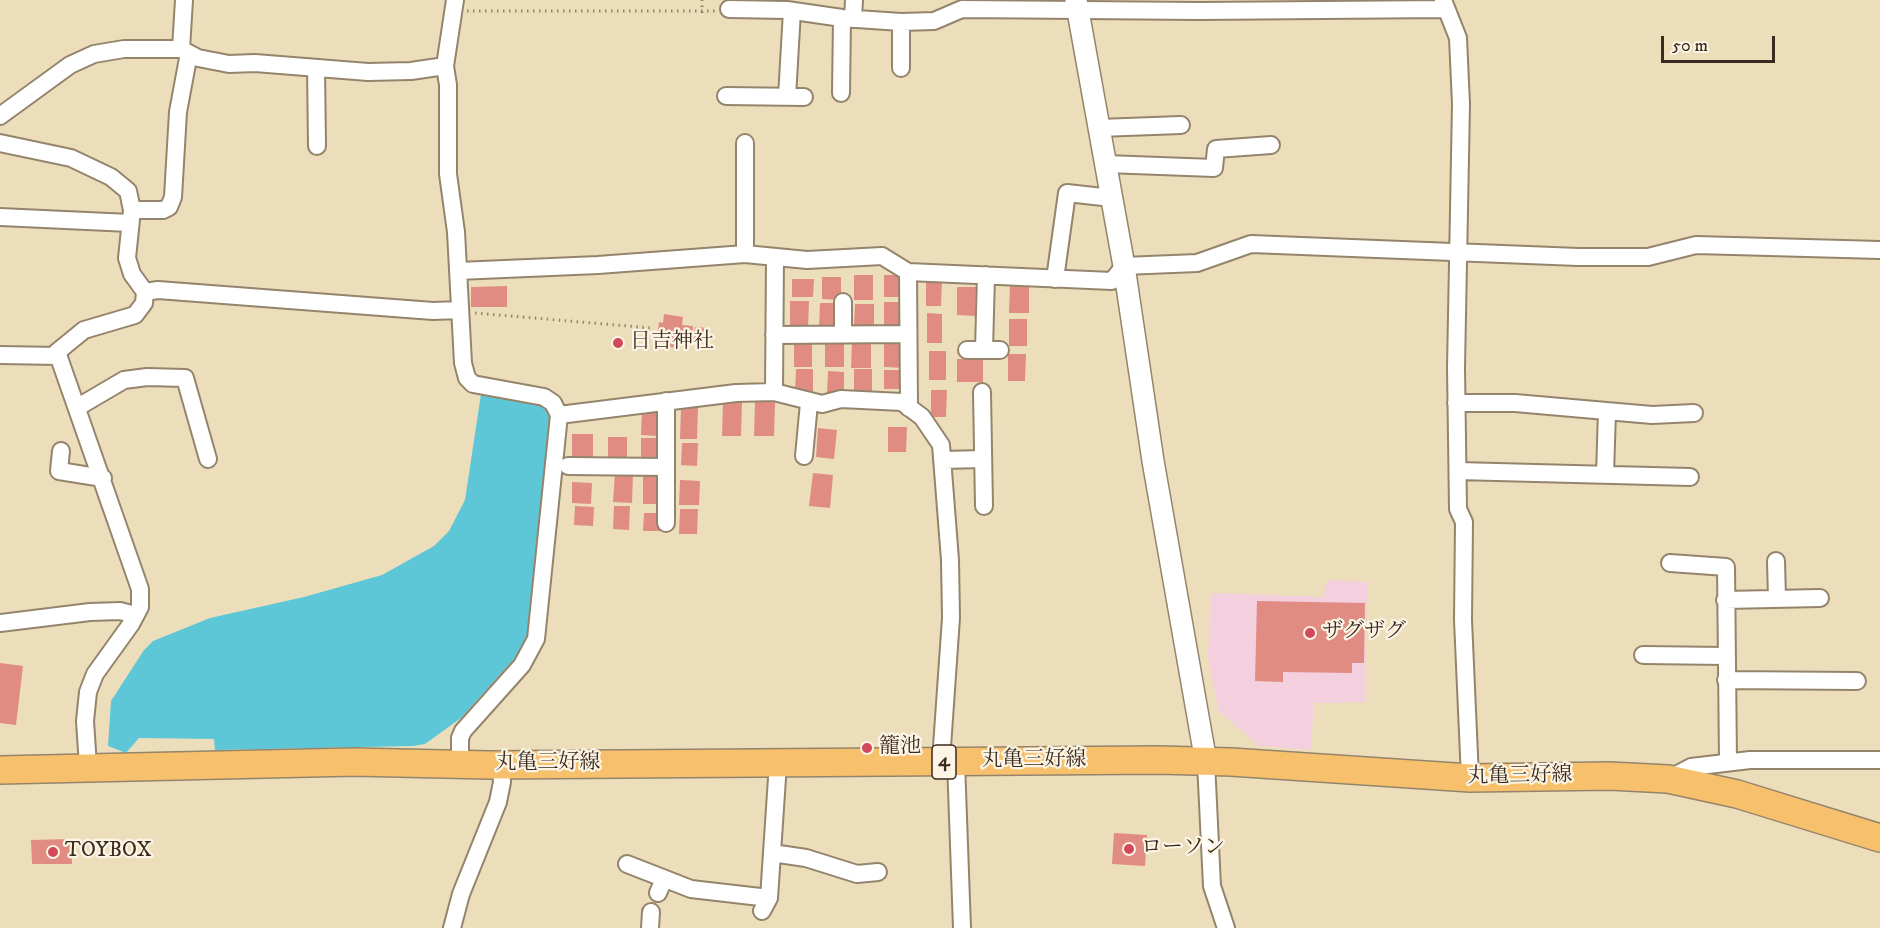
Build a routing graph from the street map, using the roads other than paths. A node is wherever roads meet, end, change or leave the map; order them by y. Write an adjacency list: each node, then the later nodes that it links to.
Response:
1 (183, 0): 11 (street)
2 (855, 0): 9 (street)
3 (976, 4): 6 (street); 10 (street)
4 (1445, 4): 6 (street); 32 (street)
5 (455, 5): 12 (street)
6 (1077, 5): 21 (street)
7 (729, 9): 8 (street)
8 (792, 11): 9 (street); 17 (street)
9 (847, 19): 10 (street); 15 (street)
10 (901, 22): 14 (street)
11 (185, 51): 13 (street); 19 (street); 28 (street)
12 (445, 66): 13 (street); 35 (street)
13 (316, 68): 25 (street)
14 (901, 68)
15 (841, 93)
16 (726, 96): 17 (street)
17 (787, 97): 18 (street)
18 (804, 97)
19 (0, 116)
20 (1181, 125): 21 (street)
21 (1099, 128): 26 (street)
22 (0, 143): 28 (street)
23 (745, 143): 31 (street)
24 (1272, 145): 26 (street)
25 (317, 146)
26 (1106, 164): 27 (street)
27 (1112, 198): 34 (street); 38 (street)
28 (131, 216): 29 (street); 39 (street)
29 (10, 223)
30 (1880, 250): 32 (street)
31 (745, 254): 33 (street); 35 (street)
32 (1457, 254): 34 (street); 52 (street)
33 (775, 257): 36 (street); 44 (street)
34 (1124, 266): 38 (street); 85 (street)
35 (458, 271): 41 (street)
36 (908, 272): 37 (street); 43 (street)
37 (986, 275): 38 (street); 45 (street)
38 (1055, 279)
39 (145, 292): 41 (street); 47 (street)
40 (843, 302): 42 (street)
41 (459, 310): 57 (street)
42 (843, 334): 43 (street); 44 (street)
43 (909, 334): 54 (street)
44 (774, 335): 48 (street)
45 (984, 350)
46 (0, 355): 47 (street)
47 (59, 356): 53 (street)
48 (774, 392): 50 (street); 51 (street)
49 (982, 392): 61 (street)
50 (666, 401): 57 (street); 64 (street)
51 (809, 403): 54 (street); 59 (street)
52 (1456, 403): 55 (street); 65 (street)
53 (78, 407): 60 (street); 68 (street)
54 (909, 408): 62 (street)
55 (1607, 411): 56 (street); 66 (street)
56 (1694, 413)
57 (559, 415): 87 (street)
58 (61, 452): 68 (street)
59 (804, 456)
60 (208, 459)
61 (983, 459): 62 (street); 69 (street)
62 (943, 460): 84 (street)
63 (568, 466): 64 (street)
64 (666, 467): 70 (street)
65 (1458, 471): 66 (street); 91 (street)
66 (1605, 475): 67 (street)
67 (1690, 477)
68 (103, 478): 76 (street)
69 (984, 506)
70 (666, 523)
71 (1776, 561): 74 (street)
72 (1670, 563): 75 (street)
73 (1820, 598): 74 (street)
74 (1777, 599): 75 (street)
75 (1725, 600): 79 (street)
76 (135, 615): 77 (street); 89 (street)
77 (0, 623)
78 (1643, 655): 79 (street)
79 (1726, 656): 80 (street)
80 (1726, 680): 81 (street); 86 (street)
81 (1857, 681)
82 (1880, 760): 86 (street)
83 (778, 762): 84 (main road, 丸亀三好線 / 4); 88 (main road, 丸亀三好線 / 4); 94 (street)
84 (948, 762): 85 (main road, 丸亀三好線 / 4); 98 (street)
85 (1206, 762): 91 (main road, 丸亀三好線 / 4); 99 (street)
86 (1728, 762): 92 (street)
87 (460, 764): 88 (main road, 丸亀三好線 / 4); 89 (main road, 丸亀三好線 / 4)
88 (501, 765): 97 (street)
89 (88, 766): 90 (main road, 丸亀三好線 / 4)
90 (0, 770)
91 (1470, 778): 92 (main road, 丸亀三好線 / 4)
92 (1668, 779): 93 (main road, 丸亀三好線 / 4)
93 (1880, 838)
94 (772, 853): 95 (street); 96 (street)
95 (627, 864)
96 (878, 872)
97 (452, 928)
98 (962, 928)
99 (1226, 928)

